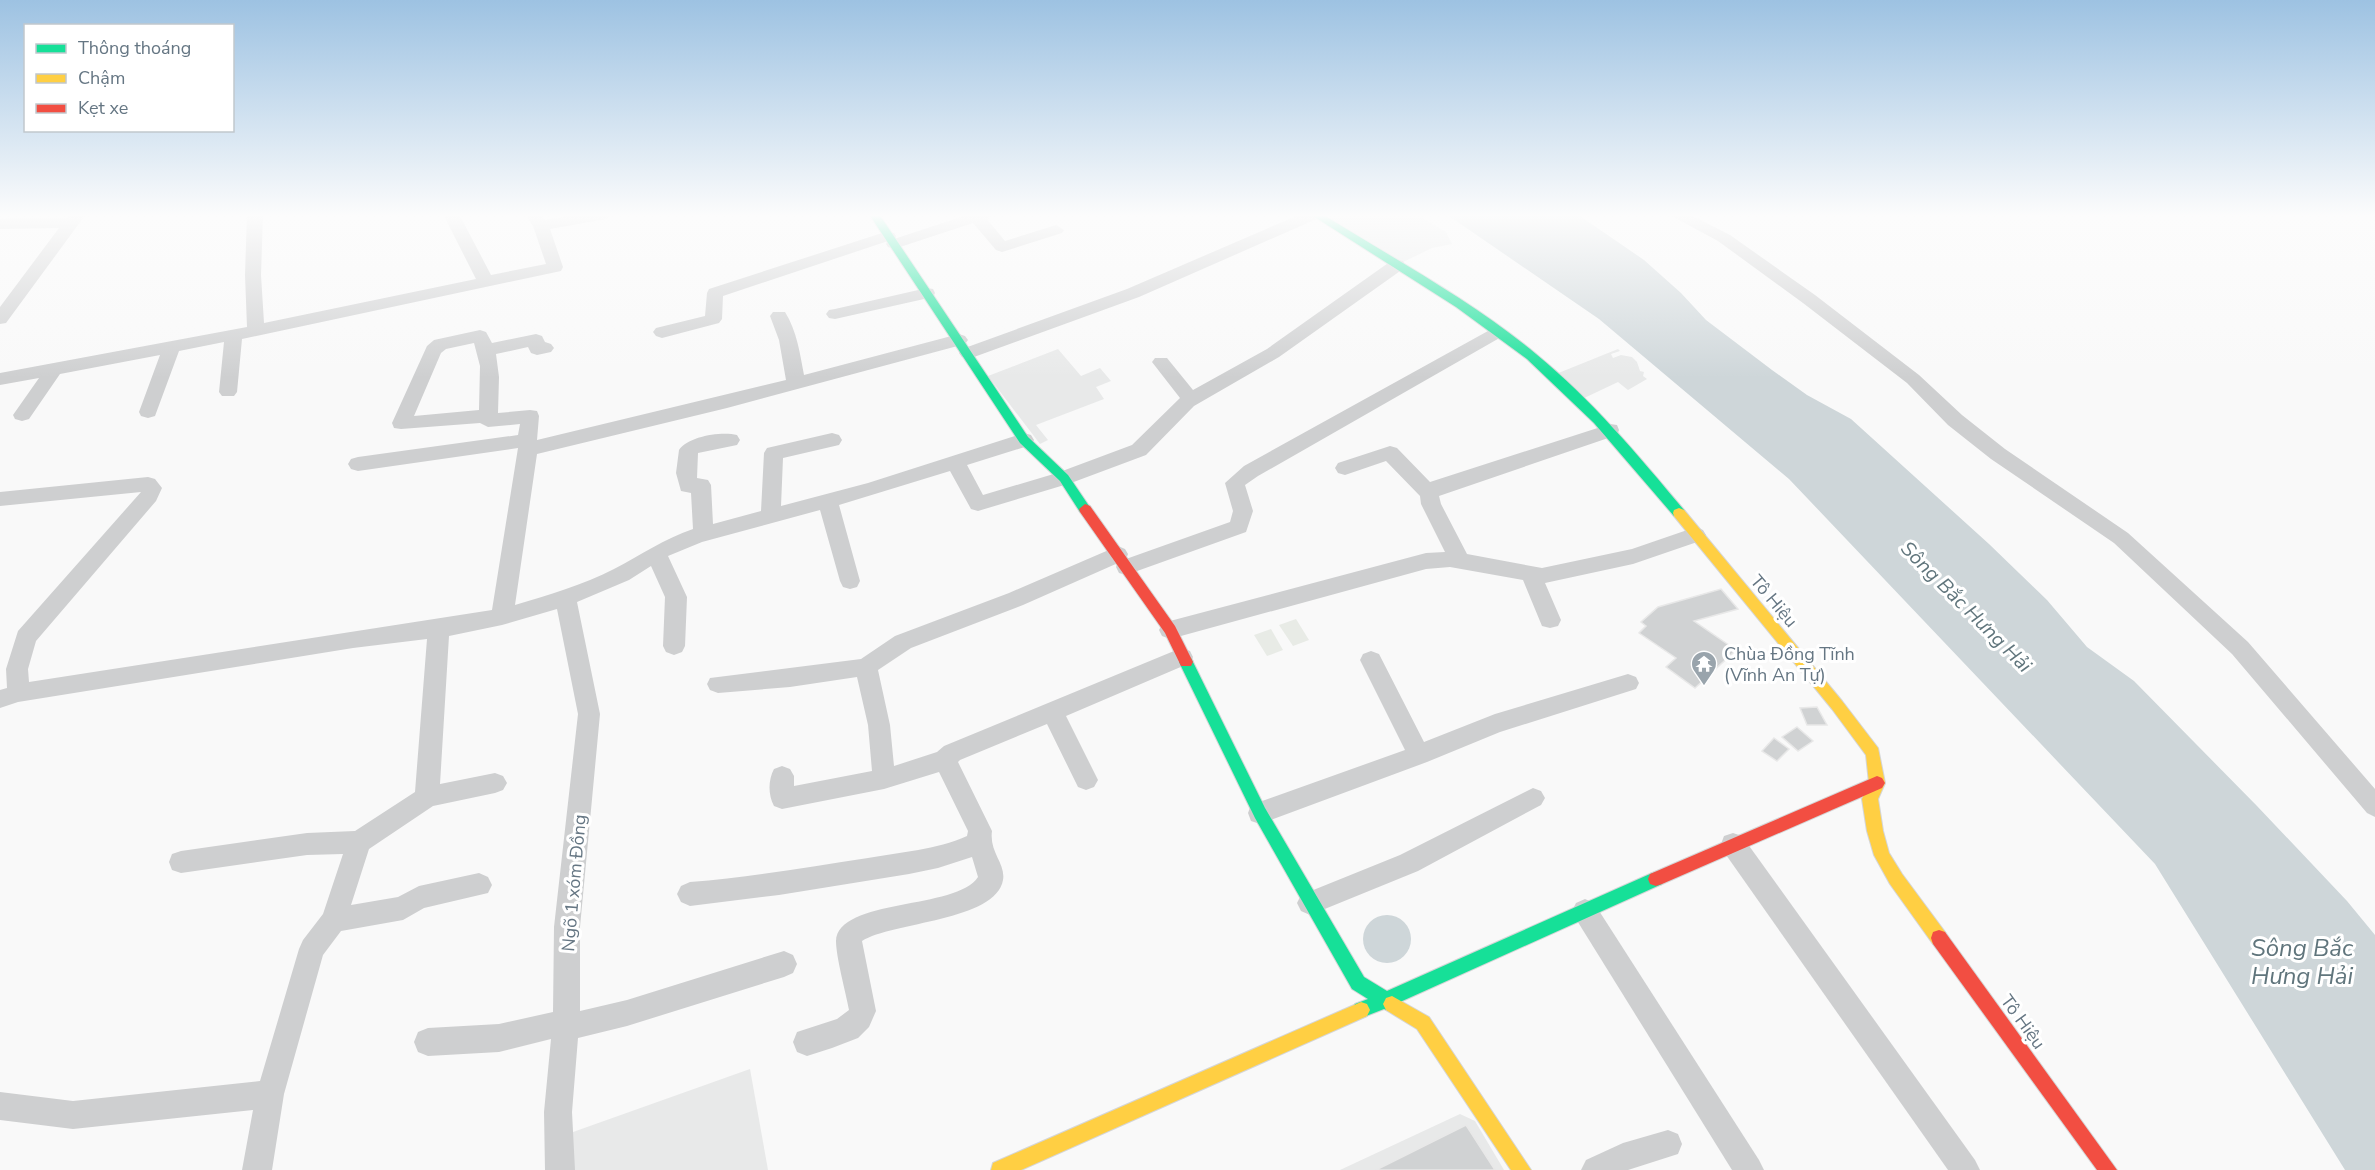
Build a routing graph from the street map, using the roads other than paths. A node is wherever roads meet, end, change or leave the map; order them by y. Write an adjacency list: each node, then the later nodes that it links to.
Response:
1 (37, 269): 15 (street)
2 (253, 269): 16 (street)
3 (479, 269): 11 (street)
4 (548, 269): 11 (street)
5 (796, 269): 17 (street)
6 (910, 269): 12 (street)
7 (1190, 269): 21 (street)
8 (1391, 269): 29 (street)
9 (1401, 269): 18 (street, Tô Hiệu)
10 (1767, 269): 75 (street)
11 (486, 282): 16 (street)
12 (927, 293): 13 (street); 21 (street)
13 (835, 314)
14 (779, 316): 27 (street)
15 (0, 319)
16 (256, 329): 19 (street)
17 (663, 332)
18 (1497, 332): 33 (street, Tô Hiệu); 50 (street)
19 (234, 335): 20 (street); 28 (street)
20 (172, 346): 25 (street); 30 (street)
21 (964, 346): 27 (street); 36 (street)
22 (545, 348): 23 (street)
23 (485, 350): 32 (street); 32 (street)
24 (1161, 362): 29 (street)
25 (55, 368): 26 (street); 31 (street)
26 (0, 379)
27 (796, 383): 37 (street)
28 (228, 392)
29 (1191, 400): 41 (street)
30 (148, 412)
31 (22, 416)
32 (488, 416): 37 (street)
33 (1610, 430): 42 (street); 47 (street, Tô Hiệu)
34 (730, 440): 46 (street)
35 (832, 440): 45 (street)
36 (1024, 440): 38 (street); 41 (street)
37 (527, 444): 39 (street); 54 (street)
38 (956, 463): 41 (street); 44 (street)
39 (358, 465)
40 (1345, 468): 42 (street)
41 (1064, 478): 50 (street)
42 (1429, 494): 49 (street)
43 (0, 499): 64 (street)
44 (828, 501): 45 (street); 52 (street)
45 (771, 516): 46 (street)
46 (704, 534): 48 (street)
47 (1696, 535): 51 (street); 72 (street, Tô Hiệu)
48 (656, 552): 53 (street); 58 (street)
49 (1460, 560): 51 (street); 57 (street)
50 (1122, 561): 57 (street); 61 (street)
51 (1531, 574): 55 (street)
52 (850, 581)
53 (566, 598): 54 (street); 88 (street, Ngõ 1 xóm Đồng)
54 (502, 618): 56 (street)
55 (1550, 620)
56 (440, 629): 64 (street); 73 (street)
57 (1170, 630): 59 (street)
58 (674, 646)
59 (1182, 657): 65 (street); 76 (street)
60 (1371, 660): 66 (street)
61 (866, 667): 63 (street); 69 (street)
62 (1628, 683): 66 (street)
63 (718, 684)
64 (9, 696)
65 (1052, 711): 67 (street); 70 (street)
66 (1419, 755): 76 (street)
67 (945, 760): 69 (street); 78 (street)
68 (782, 776): 69 (street)
69 (884, 779)
70 (1086, 780)
71 (495, 783): 73 (street)
72 (1877, 783): 79 (street); 101 (street, Tô Hiệu)
73 (427, 797): 77 (street)
74 (1533, 798): 83 (street)
75 (2375, 806)
76 (1260, 813): 83 (street)
77 (359, 842): 80 (street); 85 (street)
78 (978, 843): 82 (street); 90 (street)
79 (1733, 844): 84 (street); 100 (street)
80 (181, 862)
81 (478, 885): 85 (street)
82 (690, 894)
83 (1310, 903): 87 (street)
84 (1585, 911): 87 (street); 99 (street)
85 (334, 920): 91 (street)
86 (784, 964): 88 (street)
87 (1385, 999): 96 (street); 97 (street)
88 (565, 1025): 89 (street); 95 (street, Ngõ 1 xóm Đồng)
89 (428, 1042)
90 (807, 1042)
91 (270, 1094): 92 (street); 94 (street)
92 (0, 1106)
93 (1668, 1144): 98 (street)
94 (257, 1170)
95 (560, 1170)
96 (1000, 1170)
97 (1522, 1170)
98 (1596, 1170)
99 (1749, 1170)
100 (1965, 1170)
101 (2108, 1170)

